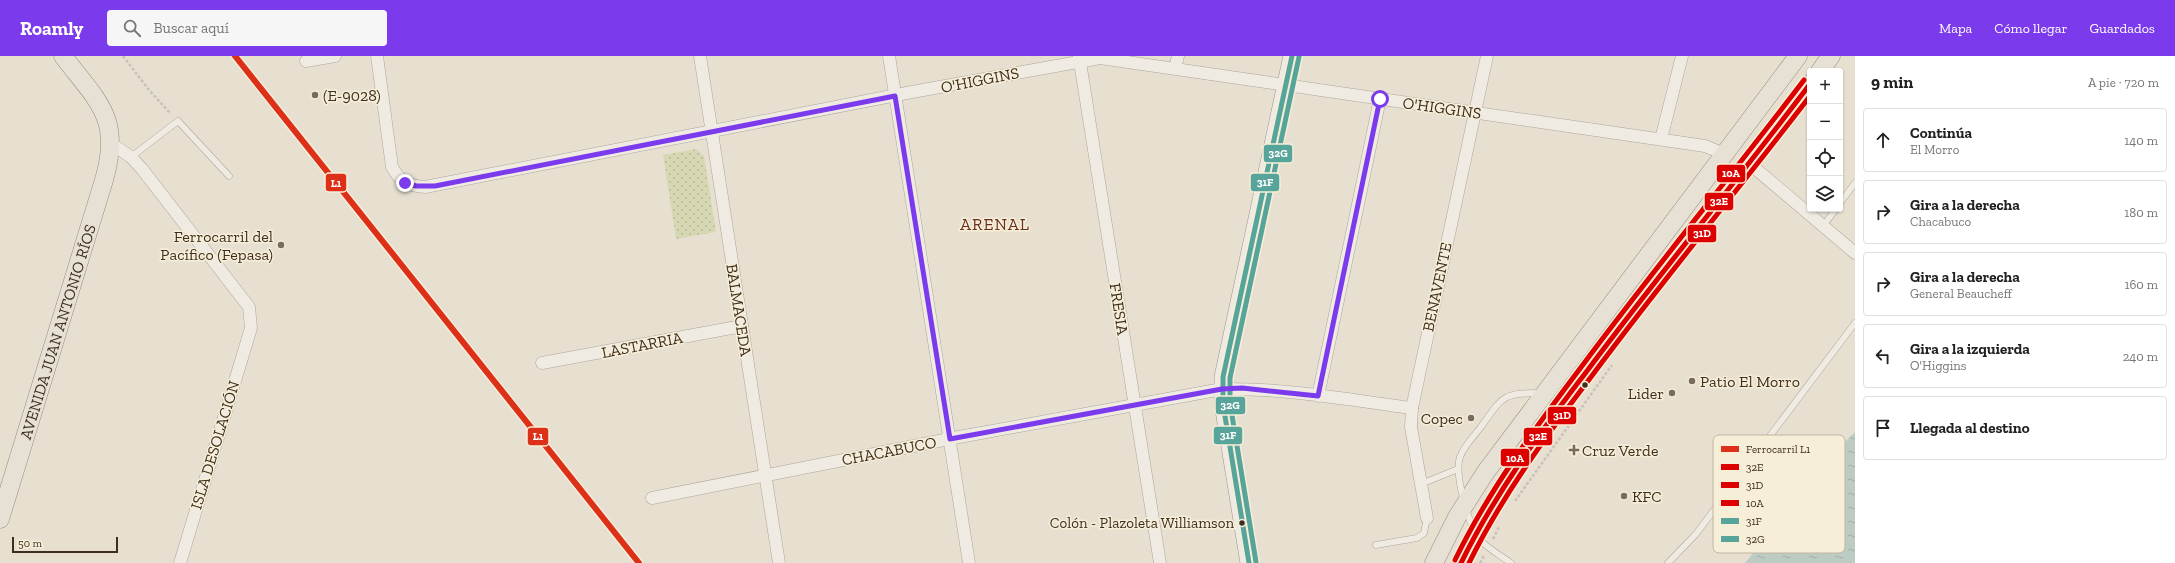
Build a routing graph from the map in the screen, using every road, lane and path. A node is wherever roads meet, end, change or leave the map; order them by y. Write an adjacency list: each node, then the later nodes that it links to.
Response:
1 (63, 56): 25 (main road)
2 (123, 56): 22 (path)
3 (335, 56): 14 (street)
4 (377, 56): 23 (street, O'HIGGINS)
5 (700, 56): 23 (street, BALMACEDA)
6 (889, 56): 19 (street)
7 (1178, 56): 15 (street)
8 (1292, 56): 17 (main road)
9 (1487, 56): 21 (street, BENAVENTE)
10 (1682, 56): 24 (street)
11 (1798, 56): 27 (main road)
12 (1831, 56): 16 (main road)
13 (1079, 58): 15 (street, O'HIGGINS); 19 (street, O'HIGGINS); 42 (street, FRESIA)
14 (306, 61)
15 (1175, 68): 17 (street, O'HIGGINS)
16 (1822, 68)
17 (1285, 85): 20 (street, O'HIGGINS); 39 (main road)
18 (1807, 88): 28 (main road)
19 (895, 96): 23 (street, O'HIGGINS); 45 (street)
20 (1380, 99): 21 (street, O'HIGGINS); 41 (street)
21 (1473, 113): 24 (street, O'HIGGINS); 43 (street, BENAVENTE)
22 (178, 121): 26 (lane); 29 (lane)
23 (712, 132): 36 (street, BALMACEDA)
24 (1661, 140): 27 (street, O'HIGGINS)
25 (112, 144): 26 (street); 53 (main road, AVENIDA JUAN ANTONIO RÍOS)
26 (131, 157): 59 (street, ISLA DESOLACIÓN)
27 (1723, 157): 40 (main road)
28 (1750, 164): 33 (street); 56 (main road)
29 (229, 176)
30 (1855, 183): 31 (lane)
31 (1843, 199)
32 (1834, 212): 33 (lane)
33 (1823, 226): 34 (street)
34 (1855, 252)
35 (1855, 323): 44 (lane)
36 (742, 326): 37 (street, LASTARRIA); 47 (street, BALMACEDA)
37 (542, 363)
38 (1614, 364): 51 (path)
39 (1222, 389): 41 (street, CHACABUCO); 42 (street, CHACABUCO); 63 (main road)
40 (1544, 393): 46 (lane); 50 (main road)
41 (1318, 396): 43 (street, CHACABUCO)
42 (1134, 404): 45 (street, CHACABUCO); 62 (street, FRESIA)
43 (1412, 408): 48 (street, BENAVENTE)
44 (1771, 435)
45 (950, 439): 47 (street, CHACABUCO); 61 (street)
46 (1458, 469): 48 (lane); 50 (lane)
47 (765, 476): 49 (street, CHACABUCO); 60 (street, BALMACEDA)
48 (1421, 484): 54 (street, BENAVENTE)
49 (652, 498)
50 (1466, 503): 56 (lane); 64 (main road)
51 (1512, 505)
52 (1713, 511): 68 (lane)
53 (0, 518)
54 (1428, 518): 57 (lane)
55 (1501, 523): 58 (path)
56 (1475, 533): 58 (lane); 65 (main road)
57 (1376, 545)
58 (1489, 547): 66 (path); 67 (lane)
59 (180, 563)
60 (779, 563)
61 (970, 563)
62 (1160, 563)
63 (1249, 563)
64 (1434, 563)
65 (1461, 563)
66 (1480, 563)
67 (1510, 563)
68 (1668, 563)

